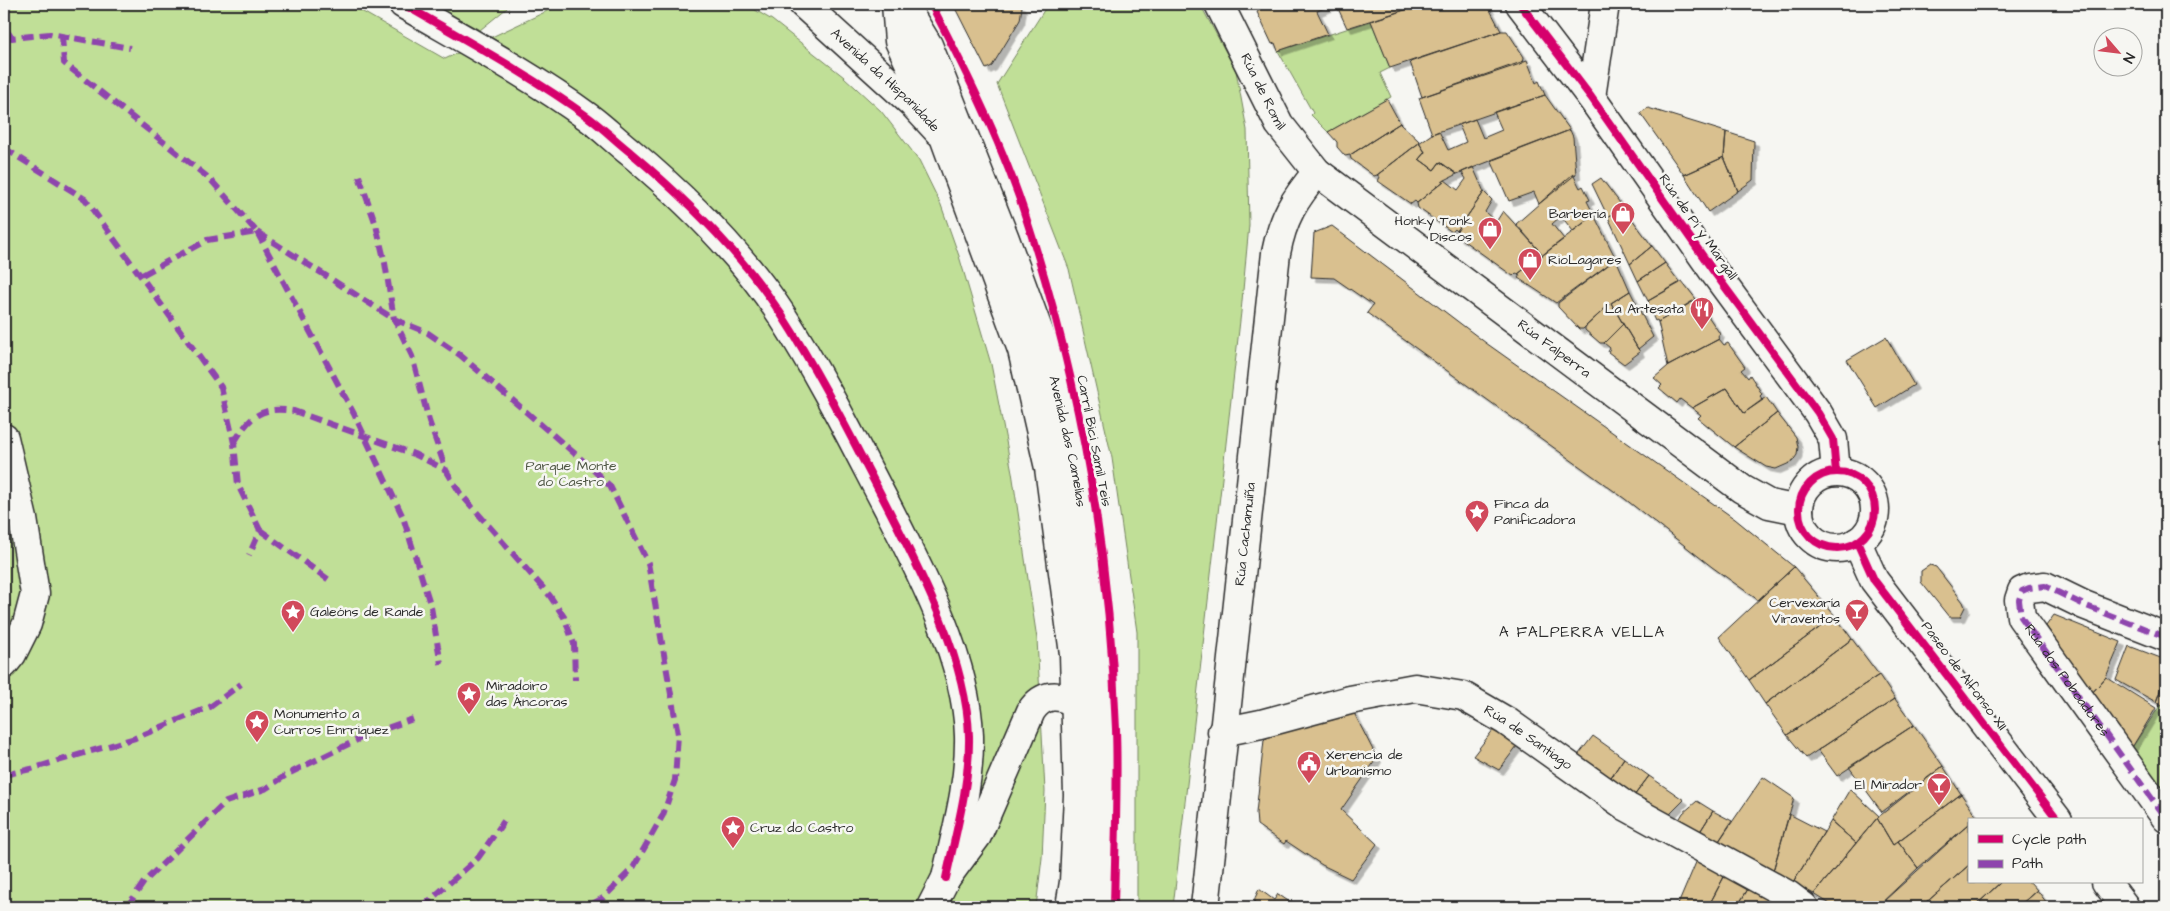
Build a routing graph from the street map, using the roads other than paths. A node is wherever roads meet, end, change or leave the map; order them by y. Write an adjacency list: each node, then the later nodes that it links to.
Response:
1 (404, 4): 21 (street)
2 (803, 4): 9 (street, Avenida da Hispanidade)
3 (896, 4): 9 (street, Avenida das Camelias)
4 (903, 4): 25 (street, Avenida das Camelias)
5 (1219, 4): 10 (street, Rúa de Romil)
6 (1520, 4): 8 (street, Rúa de Pi y Margall)
7 (1604, 4): 8 (street)
8 (1591, 97): 12 (street, Rúa de Pi y Margall)
9 (944, 137): 17 (street, Avenida das Camelias)
10 (1316, 172): 13 (street, Rúa Falperra); 18 (street, Rúa Cachamuíña)
11 (4, 438): 16 (street)
12 (1836, 472): 13 (street); 14 (street)
13 (1799, 510): 14 (street)
14 (1857, 542): 19 (street, Paseo de Alfonso XII)
15 (2166, 638): 20 (street, Rúa dos Poboadores)
16 (4, 664)
17 (1076, 704): 21 (street); 24 (street, Avenida das Camelias)
18 (1222, 732): 26 (street, Rúa Cachamuíña); 27 (street, Rúa de Santiago)
19 (2056, 818)
20 (2166, 818)
21 (946, 878): 23 (street)
22 (2108, 884): 28 (street)
23 (932, 907)
24 (1070, 907)
25 (1097, 907)
26 (1205, 907)
27 (1804, 907)
28 (2125, 907)

